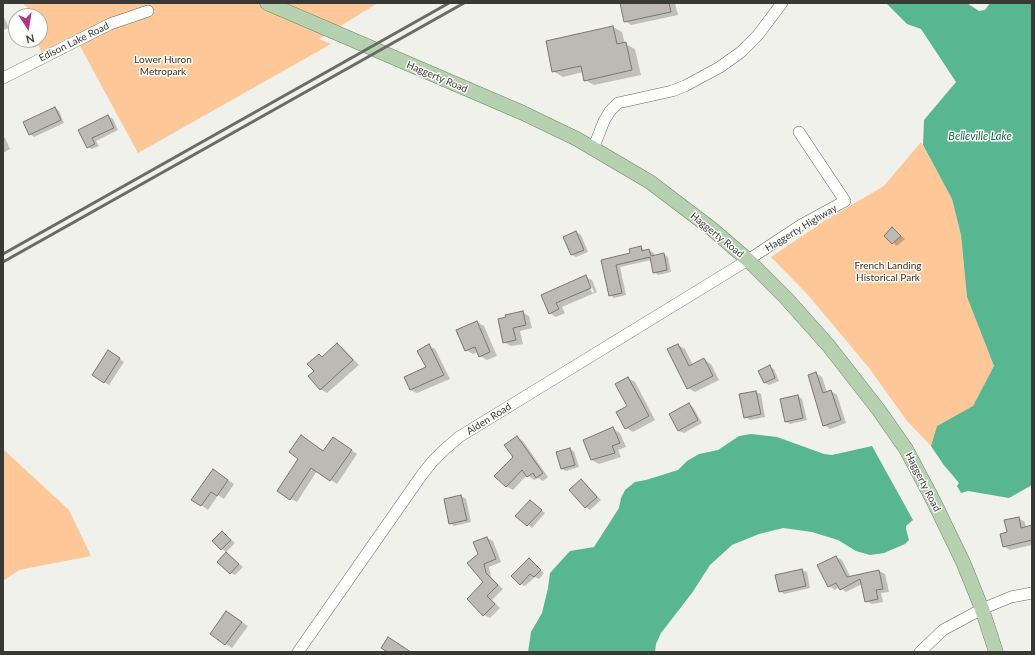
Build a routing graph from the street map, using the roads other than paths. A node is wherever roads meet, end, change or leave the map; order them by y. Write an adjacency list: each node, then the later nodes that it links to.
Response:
1 (267, 3): 6 (main road, Haggerty Road)
2 (782, 3): 6 (street)
3 (148, 10): 4 (street, Edison Lake Road)
4 (3, 78)
5 (798, 132): 7 (street, Haggerty Highway)
6 (593, 149): 7 (main road, Haggerty Road)
7 (748, 260): 9 (main road, Haggerty Road); 10 (street, Alden Road)
8 (1032, 593): 9 (street)
9 (982, 609): 11 (street); 12 (main road, Haggerty Road)
10 (298, 652)
11 (920, 652)
12 (996, 652)

